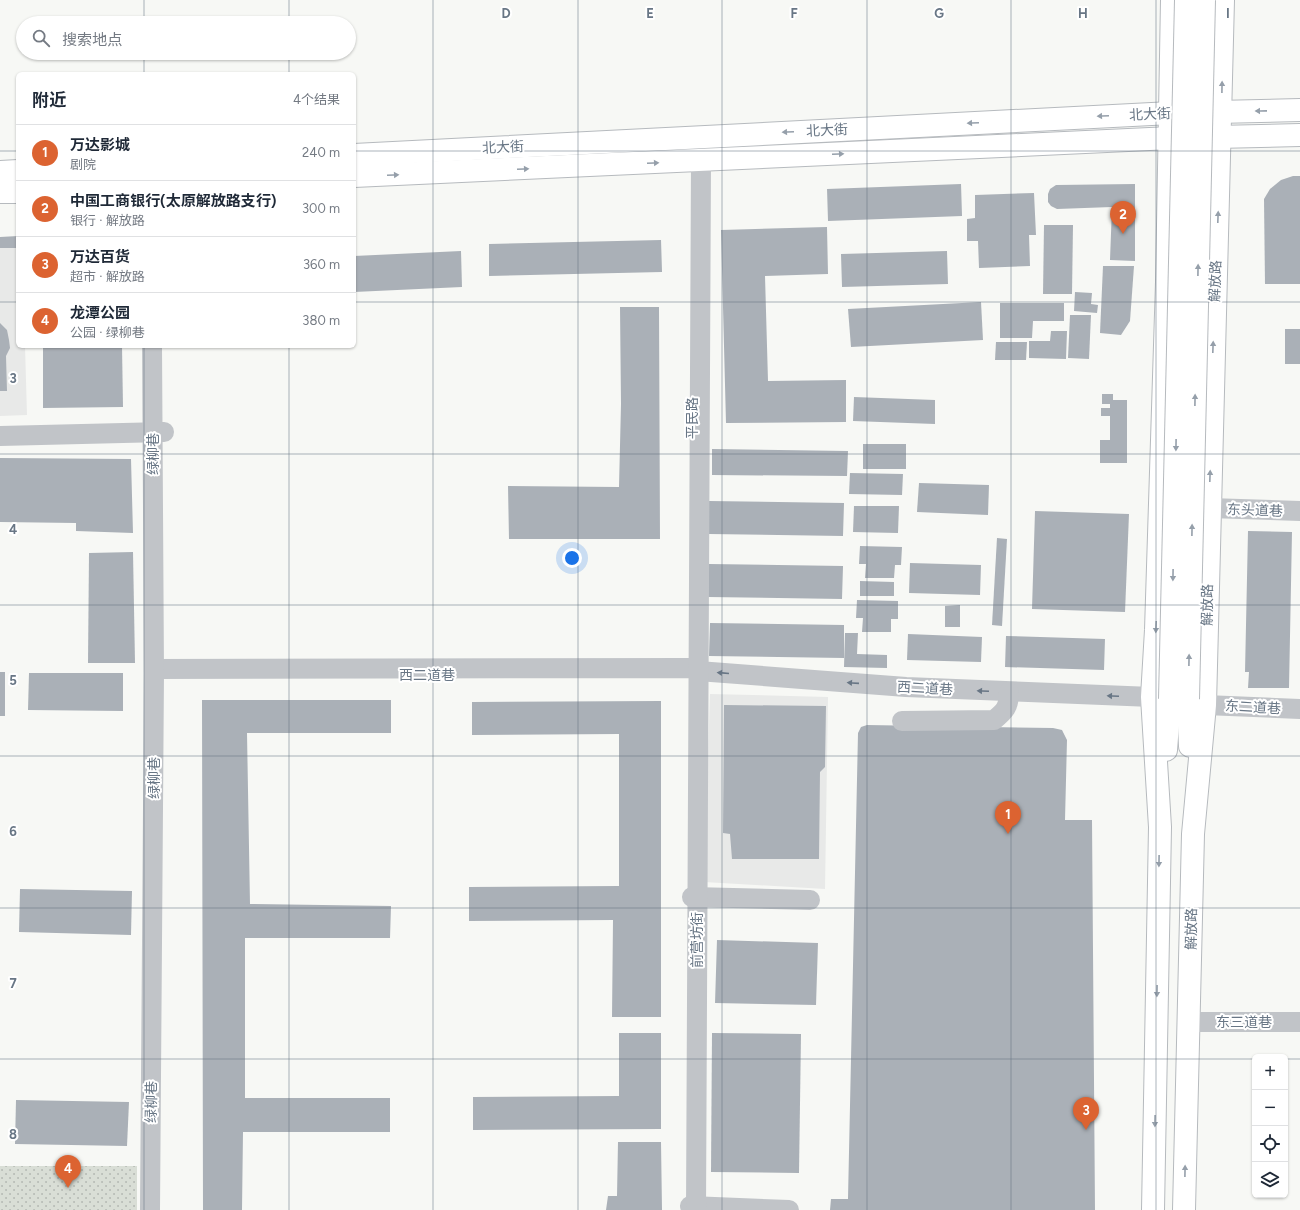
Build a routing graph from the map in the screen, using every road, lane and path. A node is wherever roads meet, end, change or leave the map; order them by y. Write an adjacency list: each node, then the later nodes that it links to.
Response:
1 (1172, 0): 7 (main road)
2 (1186, 0): 27 (main road, one-way to 27, bridge)
3 (1204, 0): 27 (main road, 解放路, one-way to 3, bridge)
4 (1223, 0): 6 (main road, 解放路, one-way to 4)
5 (1300, 110): 6 (main road, 北大街, one-way to 6)
6 (1221, 111): 7 (main road, 北大街); 9 (main road, 解放路)
7 (1171, 113): 10 (main road); 11 (main road, 北大街, one-way to 11)
8 (1300, 135): 9 (main road)
9 (1221, 137): 10 (main road); 22 (main road, 解放路, one-way to 9)
10 (1171, 138): 12 (main road, one-way to 10); 27 (main road, one-way to 27)
11 (356, 155)
12 (697, 161): 15 (main road, one-way to 12); 25 (street, 平民路)
13 (16, 171): 14 (main road)
14 (0, 172)
15 (356, 176)
16 (0, 192): 17 (main road)
17 (16, 192)
18 (152, 348): 20 (street, 绿柳巷)
19 (163, 348): 20 (street, 绿柳巷)
20 (158, 432): 21 (street); 24 (street, 绿柳巷)
21 (0, 436)
22 (1209, 508): 23 (street, 东头道巷); 27 (main road, 解放路)
23 (1300, 511)
24 (159, 671): 25 (street, 西二道巷); 36 (street, 绿柳巷); 37 (street, 绿柳巷)
25 (694, 671): 26 (street, 西二道巷, one-way to 25); 31 (street, 前营坊街)
26 (1009, 692): 27 (street, 西二道巷, one-way to 26); 30 (street)
27 (1184, 699): 28 (street, 东二道巷); 29 (street, 东二道巷); 33 (main road, 解放路); 39 (main road, one-way to 39)
28 (1300, 702)
29 (1300, 709)
30 (902, 721)
31 (694, 897): 32 (street); 35 (street, 前营坊街)
32 (810, 900)
33 (1189, 1022): 34 (street, 东三道巷); 40 (main road, 解放路, one-way to 33)
34 (1300, 1022)
35 (693, 1208): 38 (street)
36 (150, 1210)
37 (160, 1210)
38 (790, 1210)
39 (1153, 1210)
40 (1184, 1210)

